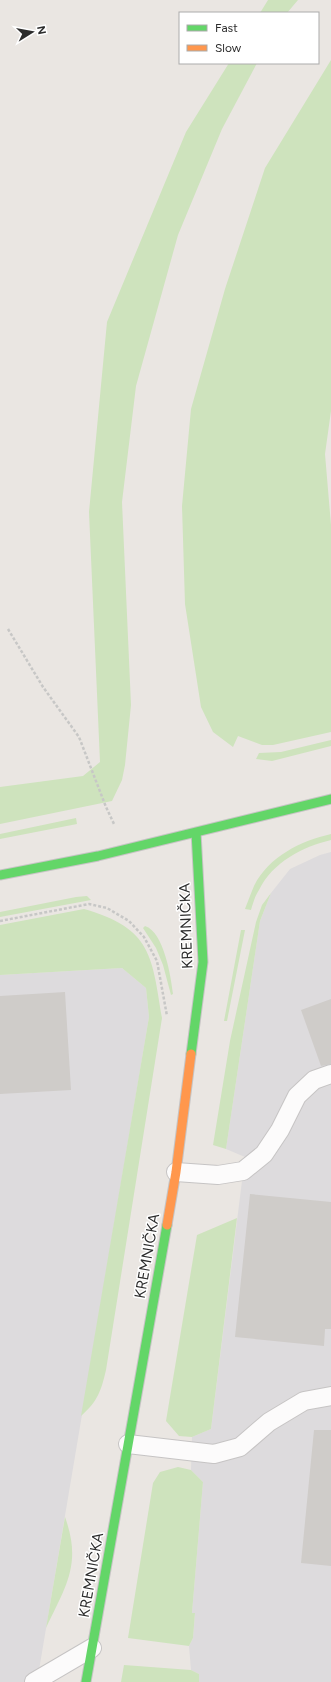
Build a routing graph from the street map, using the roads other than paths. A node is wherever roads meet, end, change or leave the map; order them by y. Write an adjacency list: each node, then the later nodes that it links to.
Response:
1 (331, 799): 2 (main road)
2 (196, 832): 3 (main road); 5 (main road, KREMNIČKA)
3 (0, 875)
4 (331, 1074): 5 (lane)
5 (176, 1172): 7 (main road, KREMNIČKA)
6 (331, 1396): 7 (lane)
7 (128, 1444): 8 (main road, KREMNIČKA)
8 (92, 1648): 9 (lane); 10 (main road, KREMNIČKA)
9 (34, 1682)
10 (86, 1682)

